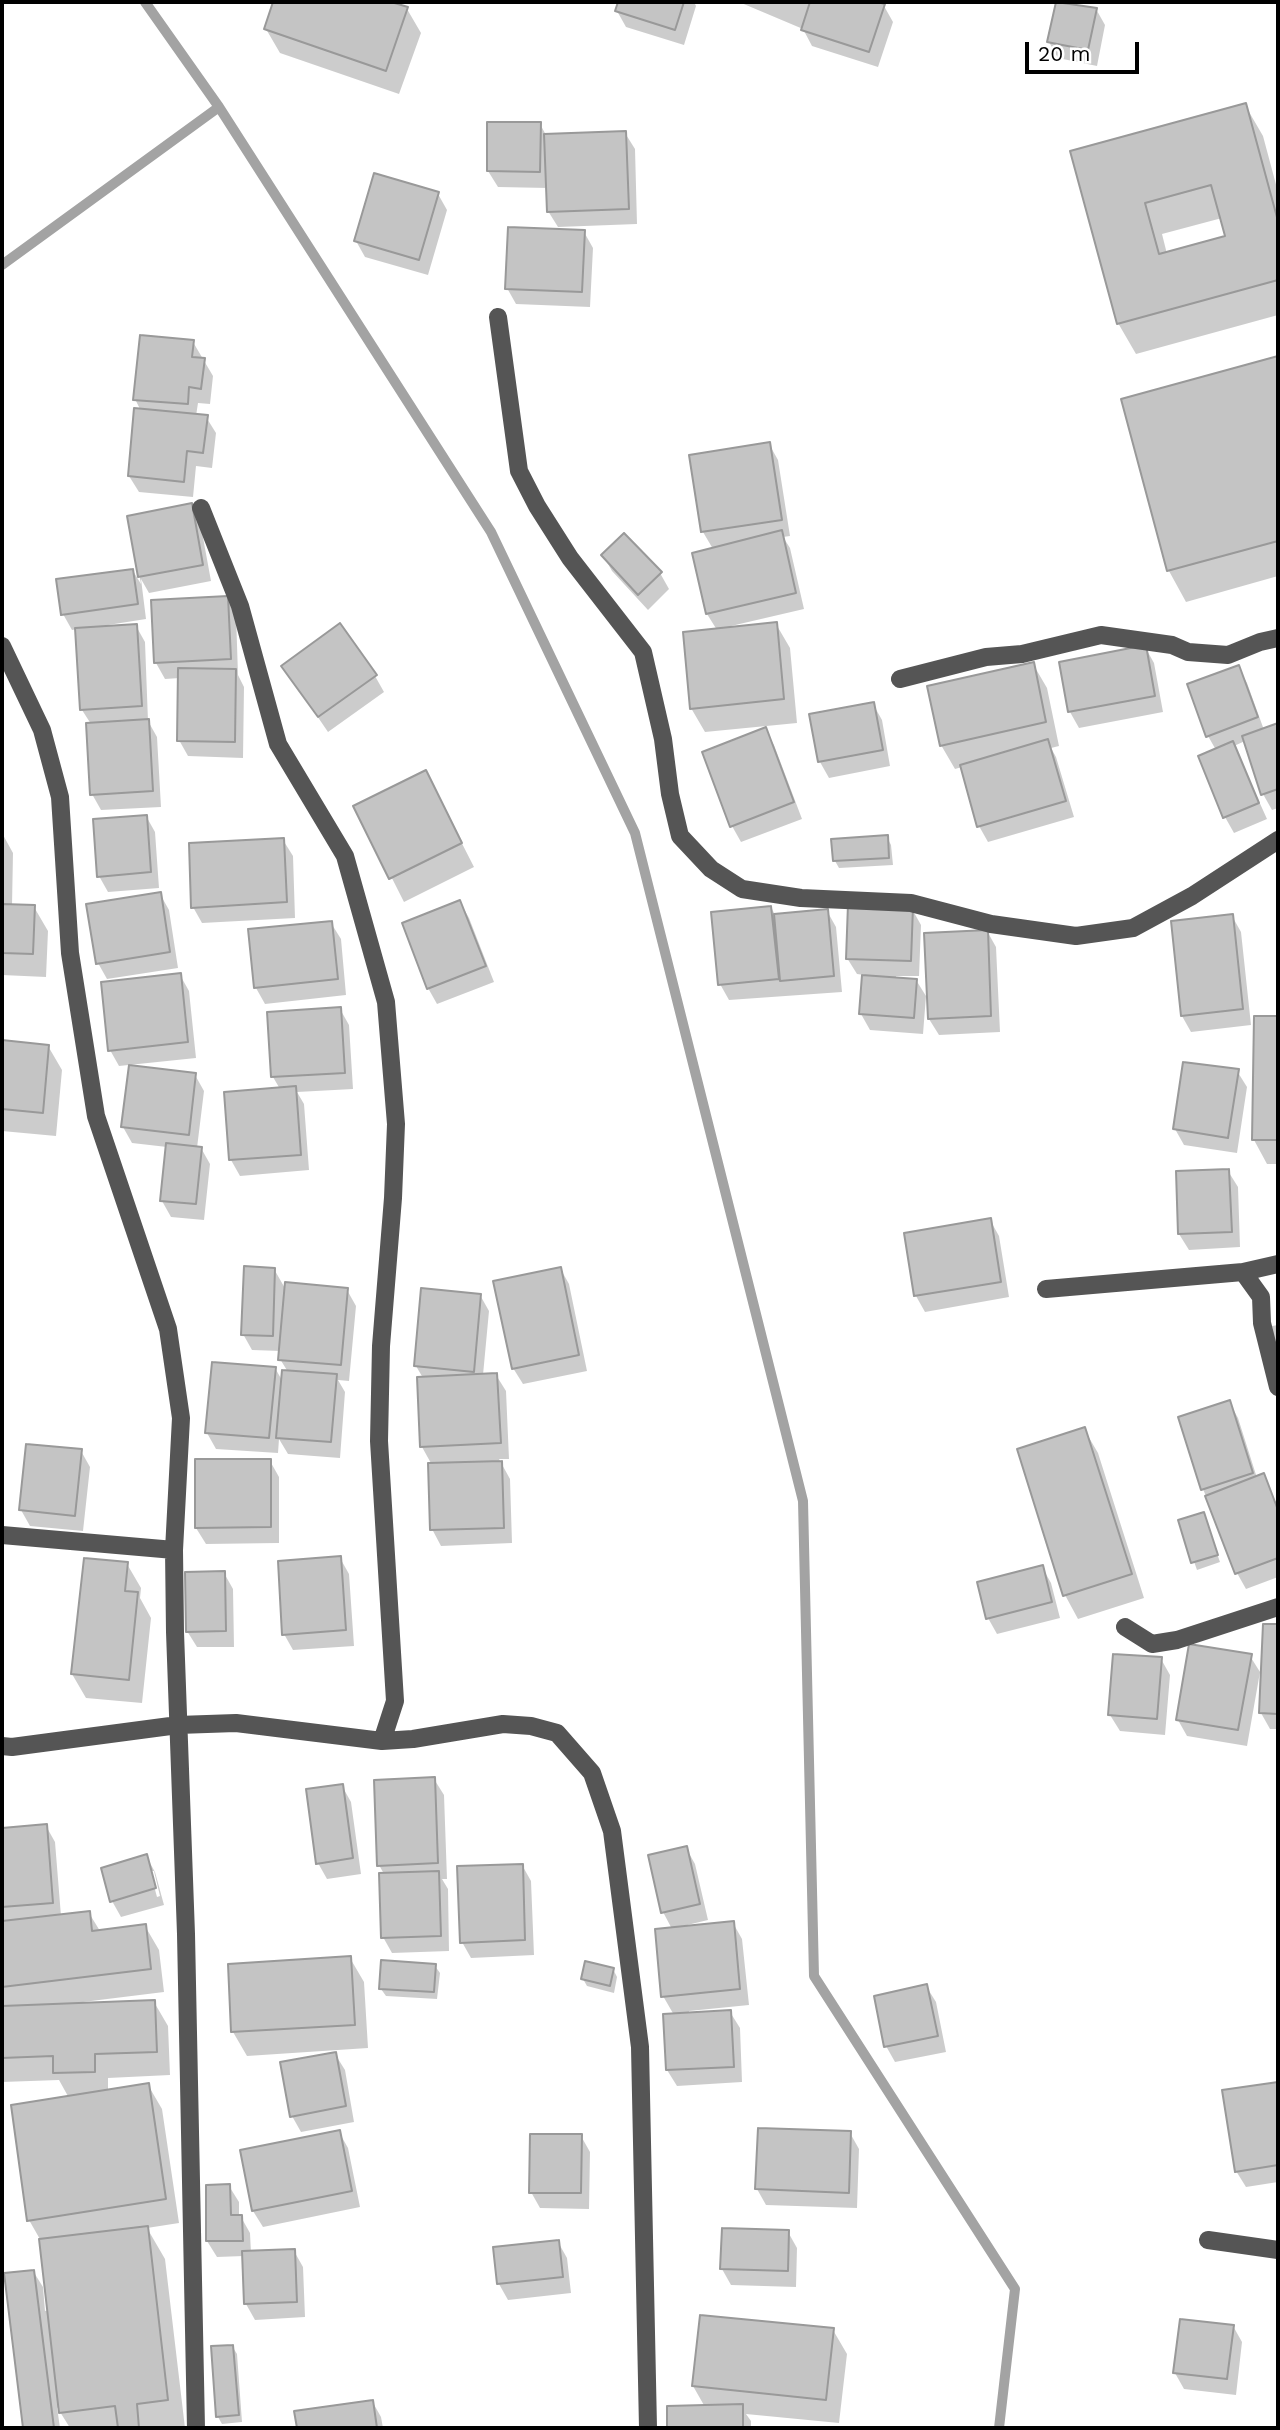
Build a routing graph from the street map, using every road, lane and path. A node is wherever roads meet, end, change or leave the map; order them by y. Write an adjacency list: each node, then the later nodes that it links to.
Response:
1 (498, 317): 6 (street)
2 (201, 508): 16 (street)
3 (1278, 638): 5 (street)
4 (2, 646): 12 (street)
5 (900, 679)
6 (1278, 840)
7 (1278, 1264): 8 (street)
8 (1243, 1272): 9 (street); 10 (street)
9 (1046, 1289)
10 (1278, 1387)
11 (2, 1535): 12 (street)
12 (174, 1550): 15 (street)
13 (1278, 1607): 14 (street)
14 (1125, 1627)
15 (178, 1725): 16 (street); 17 (street); 20 (street)
16 (382, 1741): 21 (street)
17 (2, 1746)
18 (1208, 2240): 19 (street)
19 (1278, 2250)
20 (196, 2428)
21 (648, 2428)

